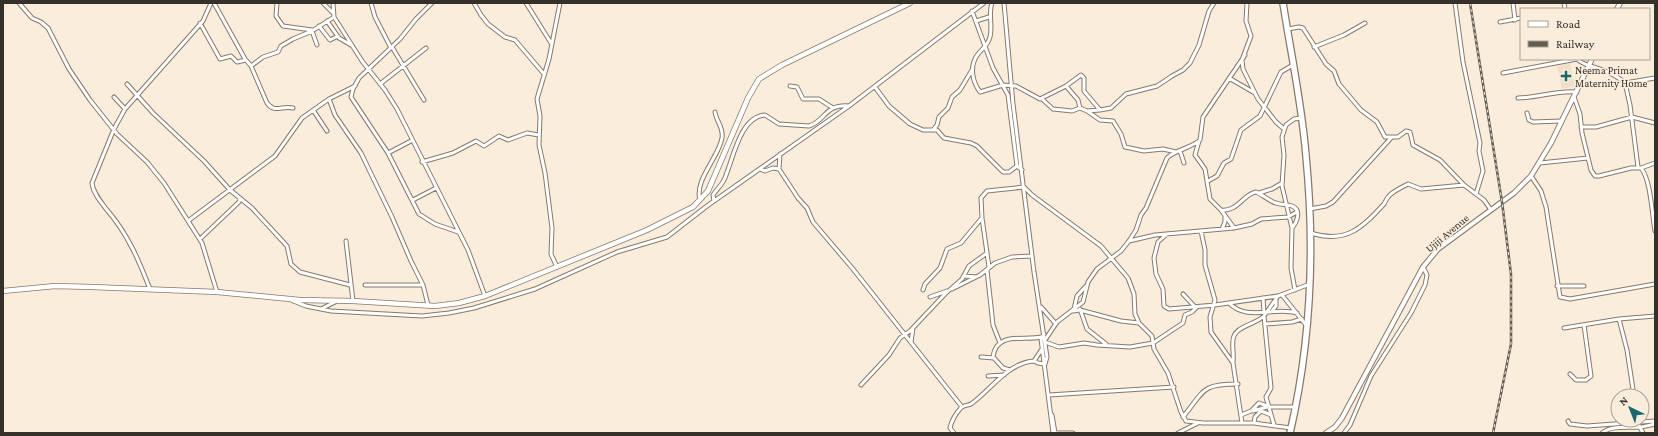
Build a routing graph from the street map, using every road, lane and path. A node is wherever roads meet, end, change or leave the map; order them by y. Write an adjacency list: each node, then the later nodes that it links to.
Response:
1 (19, 3): 94 (street)
2 (210, 3): 30 (street)
3 (214, 3): 44 (street)
4 (276, 3): 34 (street)
5 (323, 3): 22 (street)
6 (333, 3): 22 (street)
7 (371, 3): 41 (street)
8 (432, 3): 41 (street)
9 (474, 3): 57 (street)
10 (526, 3): 36 (street)
11 (560, 3): 36 (street)
12 (910, 3): 127 (main road)
13 (984, 3): 21 (street)
14 (992, 3): 24 (street)
15 (1004, 3): 66 (street)
16 (1214, 3): 85 (street)
17 (1247, 3): 43 (street)
18 (1283, 3): 33 (highway)
19 (1455, 3): 124 (street)
20 (1513, 3): 26 (street)
21 (972, 11): 28 (street); 68 (street)
22 (332, 12): 23 (street)
23 (334, 17): 27 (street); 38 (street)
24 (990, 17): 28 (street); 39 (street)
25 (1520, 18): 26 (street)
26 (1515, 20): 29 (street)
27 (326, 21): 32 (street); 35 (street)
28 (976, 21): 39 (street)
29 (1500, 22)
30 (200, 23): 44 (street); 71 (street)
31 (1365, 23): 40 (street)
32 (319, 26): 34 (street); 35 (street)
33 (1288, 30): 40 (street); 49 (highway)
34 (313, 31): 37 (street); 51 (street)
35 (338, 36): 38 (street)
36 (551, 43): 57 (street)
37 (317, 45)
38 (351, 45): 54 (street)
39 (986, 46): 55 (street); 63 (street)
40 (1314, 47): 99 (street)
41 (392, 48): 52 (street); 54 (street)
42 (426, 48): 52 (street)
43 (1245, 55): 58 (street); 69 (street)
44 (245, 59): 51 (street)
45 (1547, 60): 50 (street)
46 (1571, 60): 50 (street)
47 (1578, 60): 53 (street)
48 (1592, 60): 53 (main road, Ujiji Avenue)
49 (1293, 64): 79 (street); 90 (highway)
50 (1548, 64): 56 (street)
51 (251, 66): 80 (street)
52 (404, 66): 62 (street); 77 (street)
53 (1589, 66): 60 (street); 70 (main road, Ujiji Avenue)
54 (368, 69): 62 (street); 64 (street)
55 (972, 70): 63 (street); 96 (street)
56 (1503, 73)
57 (544, 74): 98 (street)
58 (1229, 78): 69 (street); 100 (street)
59 (1655, 78): 60 (street)
60 (1625, 83): 89 (street)
61 (127, 84): 71 (street)
62 (380, 84): 101 (street)
63 (1004, 85): 66 (street); 111 (street)
64 (355, 86): 75 (street); 104 (street)
65 (790, 86): 81 (street)
66 (1012, 86): 76 (street); 115 (street)
67 (1066, 86): 76 (street); 82 (street); 85 (street)
68 (875, 87): 78 (street); 96 (street)
69 (1253, 92): 79 (street)
70 (1577, 92): 73 (main road, Ujiji Avenue); 74 (street)
71 (137, 96): 83 (street); 122 (street)
72 (114, 97): 83 (street)
73 (1574, 97): 91 (main road, Ujiji Avenue); 93 (street)
74 (1518, 98)
75 (329, 99): 84 (street); 163 (street)
76 (1042, 99): 82 (street)
77 (424, 100)
78 (849, 106): 81 (street); 105 (street)
79 (1264, 106): 95 (street); 117 (street)
80 (293, 108)
81 (833, 108): 128 (street)
82 (1080, 108): 86 (street)
83 (125, 109): 94 (street)
84 (313, 110): 97 (street); 122 (street)
85 (1100, 110): 86 (street)
86 (1087, 111): 103 (street)
87 (715, 112): 127 (street)
88 (1528, 114): 91 (street)
89 (1632, 117): 92 (street); 93 (street); 112 (street)
90 (1302, 118): 95 (street); 130 (highway)
91 (1562, 121): 109 (main road, Ujiji Avenue)
92 (1655, 123)
93 (1581, 127): 106 (street)
94 (114, 129): 138 (street); 167 (street)
95 (1284, 129): 118 (street)
96 (933, 130): 111 (street)
97 (327, 131)
98 (539, 135): 107 (street); 155 (street)
99 (1391, 138): 119 (street); 130 (street)
100 (1200, 140): 102 (street); 117 (street)
101 (412, 141): 104 (street); 107 (street)
102 (1180, 151): 103 (street); 108 (street)
103 (1176, 152): 149 (street)
104 (388, 153): 126 (street)
105 (780, 154): 113 (street); 114 (street)
106 (1588, 158): 109 (street); 112 (street)
107 (422, 162): 121 (street)
108 (1184, 163)
109 (1540, 163): 116 (main road, Ujiji Avenue)
110 (1655, 164): 112 (street)
111 (1017, 166): 115 (street)
112 (1639, 168): 143 (street)
113 (760, 169): 114 (street); 128 (street)
114 (780, 169): 204 (street)
115 (1022, 170): 120 (street)
116 (1531, 176): 133 (main road, Ujiji Avenue); 165 (street)
117 (1208, 181): 131 (street)
118 (1282, 183): 123 (street); 129 (street)
119 (1464, 185): 124 (street); 145 (street)
120 (1024, 187): 137 (street); 151 (street); 152 (street)
121 (436, 188): 126 (street); 144 (street)
122 (230, 190): 125 (street); 138 (street)
123 (1258, 193): 129 (street); 132 (street)
124 (1476, 194): 133 (street)
125 (240, 198): 147 (street); 161 (street)
126 (413, 200): 144 (street)
127 (701, 200): 155 (main road)
128 (714, 201): 188 (street)
129 (1287, 205): 134 (street); 136 (street)
130 (1310, 209): 145 (highway)
131 (1221, 210): 132 (street); 135 (street)
132 (1226, 210): 135 (street)
133 (1492, 210): 154 (main road, Ujiji Avenue)
134 (1297, 212): 136 (street); 140 (street)
135 (1225, 215): 139 (street); 141 (street)
136 (1288, 217): 139 (street); 140 (street)
137 (982, 218): 150 (street); 168 (street)
138 (188, 221): 147 (street)
139 (1234, 228): 141 (street)
140 (1292, 228): 170 (street)
141 (1222, 229): 142 (street)
142 (1201, 231): 146 (street); 184 (street)
143 (1655, 231)
144 (458, 232): 175 (street)
145 (1311, 233): 159 (highway)
146 (1167, 234): 149 (street); 186 (street)
147 (200, 239): 172 (street)
148 (346, 241): 161 (street)
149 (1129, 241): 152 (street)
150 (987, 253): 153 (street); 157 (street)
151 (1032, 256): 153 (street); 185 (street)
152 (1111, 258): 164 (street); 197 (street)
153 (989, 266): 156 (street)
154 (1423, 266): 252 (main road, Ujiji Avenue); 253 (street)
155 (557, 268): 175 (main road)
156 (987, 270): 158 (street); 209 (street)
157 (964, 276): 158 (street); 169 (street)
158 (976, 277): 169 (street)
159 (1310, 284): 170 (street); 201 (highway)
160 (1655, 284): 165 (street)
161 (350, 285): 181 (street)
162 (365, 285): 163 (street)
163 (423, 285): 183 (street)
164 (1086, 286): 187 (street); 189 (street)
165 (1557, 286): 166 (street)
166 (1584, 286)
167 (150, 290): 171 (main road); 172 (main road)
168 (923, 290)
169 (949, 290): 176 (street); 202 (street)
170 (1295, 290): 174 (street)
171 (3, 291)
172 (217, 292): 179 (main road)
173 (1183, 294): 186 (street)
174 (1282, 295): 177 (street); 193 (street)
175 (485, 296): 183 (main road)
176 (930, 297)
177 (1277, 297): 178 (street); 190 (street); 192 (street)
178 (1263, 298): 182 (street); 192 (street)
179 (289, 299): 180 (main road); 188 (street)
180 (338, 300): 181 (main road); 188 (street)
181 (353, 301): 183 (main road)
182 (1229, 303): 184 (street); 192 (street)
183 (428, 305)
184 (1215, 305): 186 (street); 214 (street)
185 (1040, 306): 198 (street); 205 (street)
186 (1196, 307): 211 (street)
187 (1080, 308): 189 (street); 191 (street); 197 (street); 210 (street)
188 (321, 309)
189 (1074, 309): 191 (street)
190 (1272, 311): 192 (street); 193 (street)
191 (1070, 312): 198 (street)
192 (1265, 313): 199 (street); 206 (street)
193 (1297, 313): 195 (street)
194 (1655, 316): 196 (street)
195 (1302, 319): 199 (street); 201 (street)
196 (1619, 319): 200 (street); 227 (street)
197 (1139, 322): 211 (street)
198 (1056, 324): 207 (street)
199 (1265, 324): 230 (street)
200 (1584, 325): 203 (street); 221 (street)
201 (1307, 326): 231 (highway)
202 (914, 327): 204 (street); 208 (street)
203 (1564, 328)
204 (904, 335): 208 (street); 225 (street)
205 (1042, 335): 207 (street); 209 (street); 213 (street)
206 (1233, 340): 214 (street); 218 (street)
207 (1045, 341): 212 (street); 213 (street)
208 (911, 342): 229 (street)
209 (1000, 343): 216 (street)
210 (1106, 344): 211 (street); 212 (street)
211 (1153, 344): 226 (street)
212 (1052, 346): 213 (street)
213 (1044, 349): 217 (street); 219 (street)
214 (1228, 355): 218 (street)
215 (981, 356): 216 (street)
216 (993, 357): 220 (street)
217 (1034, 361): 219 (street); 220 (street)
218 (1233, 363): 224 (street)
219 (1045, 364): 228 (street)
220 (1010, 370): 222 (street)
221 (1570, 374)
222 (1004, 375): 223 (street); 229 (street)
223 (988, 376)
224 (1238, 384): 235 (street); 237 (street)
225 (861, 385)
226 (1174, 387): 228 (street); 237 (street)
227 (1633, 388)
228 (1049, 395): 248 (street)
229 (962, 407): 247 (street)
230 (1269, 407): 231 (street); 232 (street); 233 (street); 236 (street)
231 (1296, 407): 245 (highway)
232 (1256, 409): 233 (street); 234 (street)
233 (1251, 411): 235 (street)
234 (1262, 411): 236 (street); 241 (street)
235 (1241, 414): 240 (street)
236 (1271, 415): 243 (street)
237 (1183, 417): 239 (street)
238 (1568, 421): 242 (street)
239 (1198, 423): 240 (street); 246 (street)
240 (1242, 423): 241 (street)
241 (1254, 423): 243 (street)
242 (1610, 424)
243 (1274, 425): 245 (street)
244 (1620, 428): 254 (street)
245 (1291, 430)
246 (1182, 432): 251 (street)
247 (954, 433)
248 (1054, 433): 249 (street)
249 (1068, 433): 250 (street)
250 (1073, 433)
251 (1178, 433)
252 (1326, 433)
253 (1344, 433)
254 (1602, 433)

